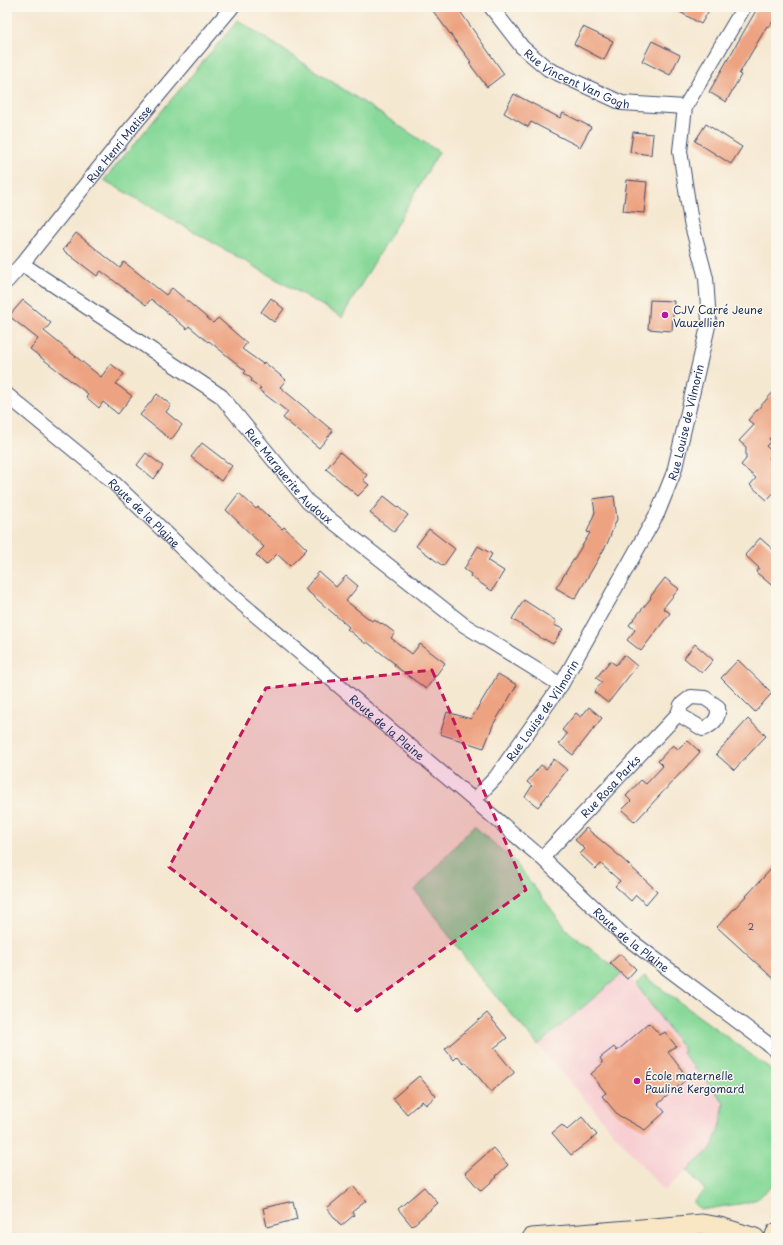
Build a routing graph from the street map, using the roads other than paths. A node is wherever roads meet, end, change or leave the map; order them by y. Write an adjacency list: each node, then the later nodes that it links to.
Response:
1 (232, 7): 5 (street, Rue Henri Matisse)
2 (491, 7): 4 (street, Rue Vincent Van Gogh)
3 (744, 7): 4 (street, Rue Louise de Vilmorin)
4 (685, 108): 8 (street, Rue Louise de Vilmorin)
5 (22, 264): 6 (street, Rue Henri Matisse); 8 (street, Rue Marguerite Audoux)
6 (7, 281)
7 (7, 395): 10 (street, Route de la Plaine)
8 (561, 685): 10 (street, Rue Louise de Vilmorin)
9 (678, 714): 11 (street, Rue Rosa Parks)
10 (474, 800): 11 (street, Route de la Plaine)
11 (542, 858): 12 (street, Route de la Plaine)
12 (776, 1050)
13 (776, 1233): 16 (street)
14 (532, 1238): 15 (street)
15 (755, 1238)
16 (774, 1238)

